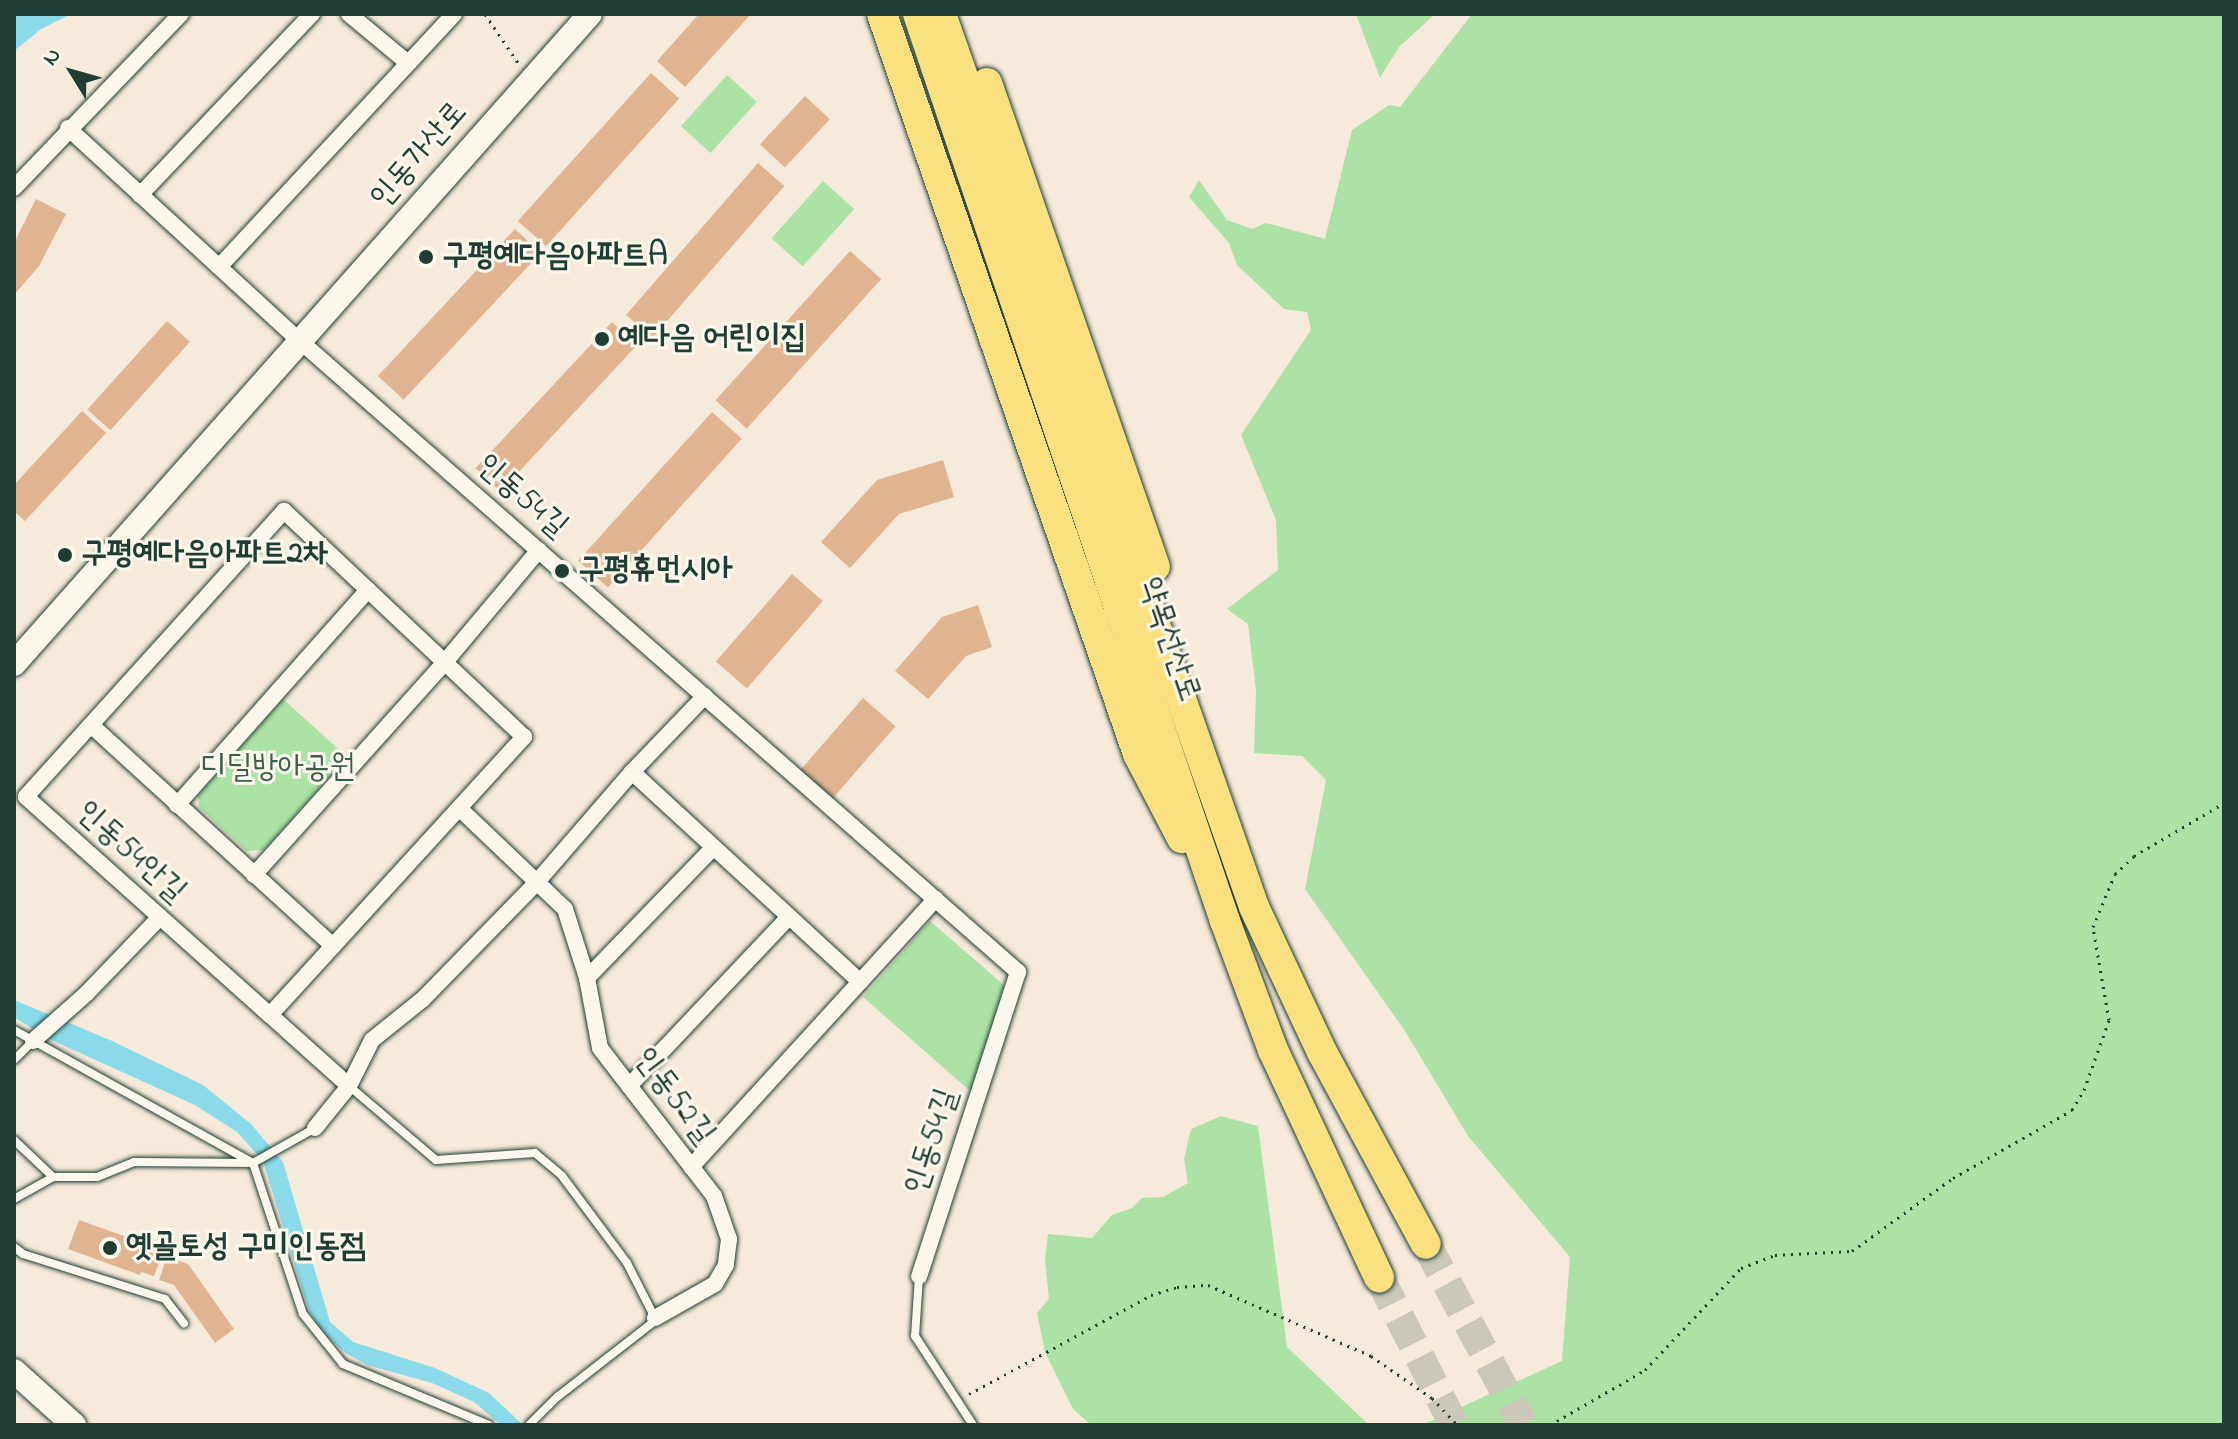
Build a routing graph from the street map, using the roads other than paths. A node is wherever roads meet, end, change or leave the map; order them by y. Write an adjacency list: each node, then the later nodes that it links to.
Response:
1 (181, 14): 11 (street)
2 (312, 14): 14 (street)
3 (349, 14): 10 (street)
4 (454, 14): 10 (street)
5 (590, 14): 16 (main road, 인동가산로)
6 (882, 14): 33 (highway)
7 (918, 14): 12 (highway, 약목선산로)
8 (941, 14): 12 (highway, 약목선산로)
9 (963, 14): 30 (highway)
10 (408, 63): 15 (street)
11 (68, 128): 13 (street); 14 (street)
12 (980, 160): 30 (highway, 약목선산로); 33 (highway, 약목선산로)
13 (14, 188)
14 (140, 195): 15 (street)
15 (219, 267): 16 (street)
16 (300, 341): 17 (street, 인동54길); 20 (main road, 인동가산로)
17 (539, 550): 19 (street); 21 (street, 인동54길)
18 (368, 590): 19 (street, 인동54안길); 22 (street, 인동54안길); 24 (street)
19 (445, 662): 25 (street, 인동54안길); 27 (street)
20 (14, 664)
21 (705, 696): 23 (street); 29 (street, 인동54길)
22 (91, 725): 24 (street, 인동54안길); 31 (street, 인동54안길)
23 (632, 772): 26 (street); 28 (street)
24 (177, 805): 27 (street, 인동54안길)
25 (459, 808): 28 (street); 34 (street, 인동54안길)
26 (713, 848): 32 (street); 35 (street)
27 (254, 875): 34 (street, 인동54안길)
28 (537, 882): 35 (street, 인동52길); 41 (street)
29 (936, 899): 36 (street); 51 (street, 인동54길)
30 (1254, 907): 49 (highway, 약목선산로)
31 (160, 917): 37 (street, 인동54안길); 39 (street)
32 (788, 918): 36 (street); 42 (street)
33 (1225, 921): 52 (highway, 약목선산로)
34 (333, 946): 37 (street, 인동54안길)
35 (587, 978): 42 (street, 인동52길)
36 (860, 982): 46 (street)
37 (270, 1015): 41 (street, 인동54안길)
38 (14, 1030): 39 (lane)
39 (33, 1041): 40 (lane); 45 (lane)
40 (14, 1060)
41 (349, 1086): 43 (street); 53 (lane)
42 (629, 1086): 46 (street, 인동52길)
43 (315, 1128): 45 (lane)
44 (14, 1140): 47 (lane)
45 (253, 1163): 47 (lane); 57 (lane)
46 (691, 1167): 53 (street, 인동52길)
47 (53, 1177): 48 (lane)
48 (14, 1199)
49 (1426, 1244)
50 (14, 1247): 54 (lane)
51 (919, 1276): 59 (lane, 인동54길)
52 (1379, 1277)
53 (655, 1318): 58 (lane, 인동52길)
54 (184, 1323)
55 (14, 1371): 56 (main road)
56 (74, 1425)
57 (489, 1425)
58 (529, 1425)
59 (973, 1425)

